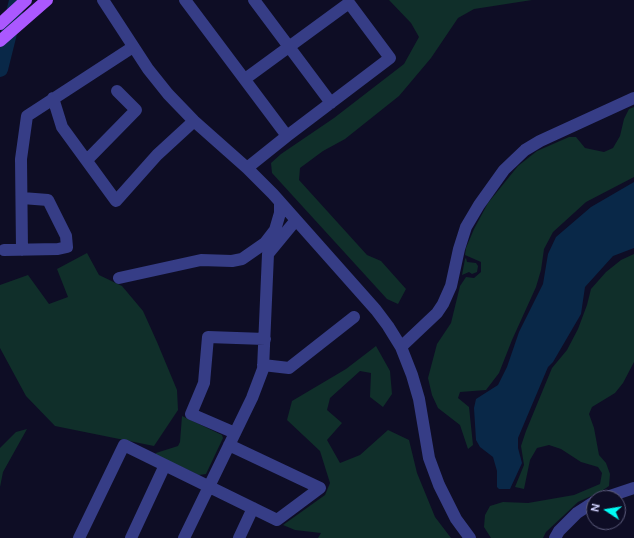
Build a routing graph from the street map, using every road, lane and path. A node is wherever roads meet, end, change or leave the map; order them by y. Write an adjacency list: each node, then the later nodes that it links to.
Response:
1 (26, 0): 6 (main road)
2 (47, 0): 7 (main road)
3 (103, 0): 8 (street)
4 (185, 0): 10 (street)
5 (254, 0): 9 (street)
6 (1, 23)
7 (0, 42)
8 (133, 47): 12 (street); 15 (street)
9 (289, 47): 10 (street); 14 (street); 14 (street)
10 (245, 79): 16 (street)
11 (117, 91): 17 (street)
12 (53, 98): 17 (street); 19 (street)
13 (634, 98): 27 (street)
14 (331, 103): 16 (street)
15 (194, 121): 17 (street); 18 (street)
16 (287, 136): 18 (street)
17 (87, 160)
18 (247, 168): 20 (street)
19 (22, 198): 23 (street); 23 (street)
20 (280, 202): 21 (street); 24 (street)
21 (296, 220): 26 (street); 27 (street)
22 (4, 250): 23 (street)
23 (22, 250)
24 (119, 278)
25 (354, 317): 28 (street)
26 (265, 339): 28 (street); 29 (street)
27 (401, 347): 35 (street)
28 (263, 365): 29 (street)
29 (235, 433): 30 (street)
30 (229, 445): 32 (street); 34 (street)
31 (165, 465): 32 (street); 36 (street); 37 (street)
32 (209, 486): 34 (street); 38 (street)
33 (586, 507): 40 (street)
34 (253, 508): 39 (street)
35 (468, 536)
36 (79, 538)
37 (131, 538)
38 (184, 538)
39 (239, 538)
40 (555, 538)

